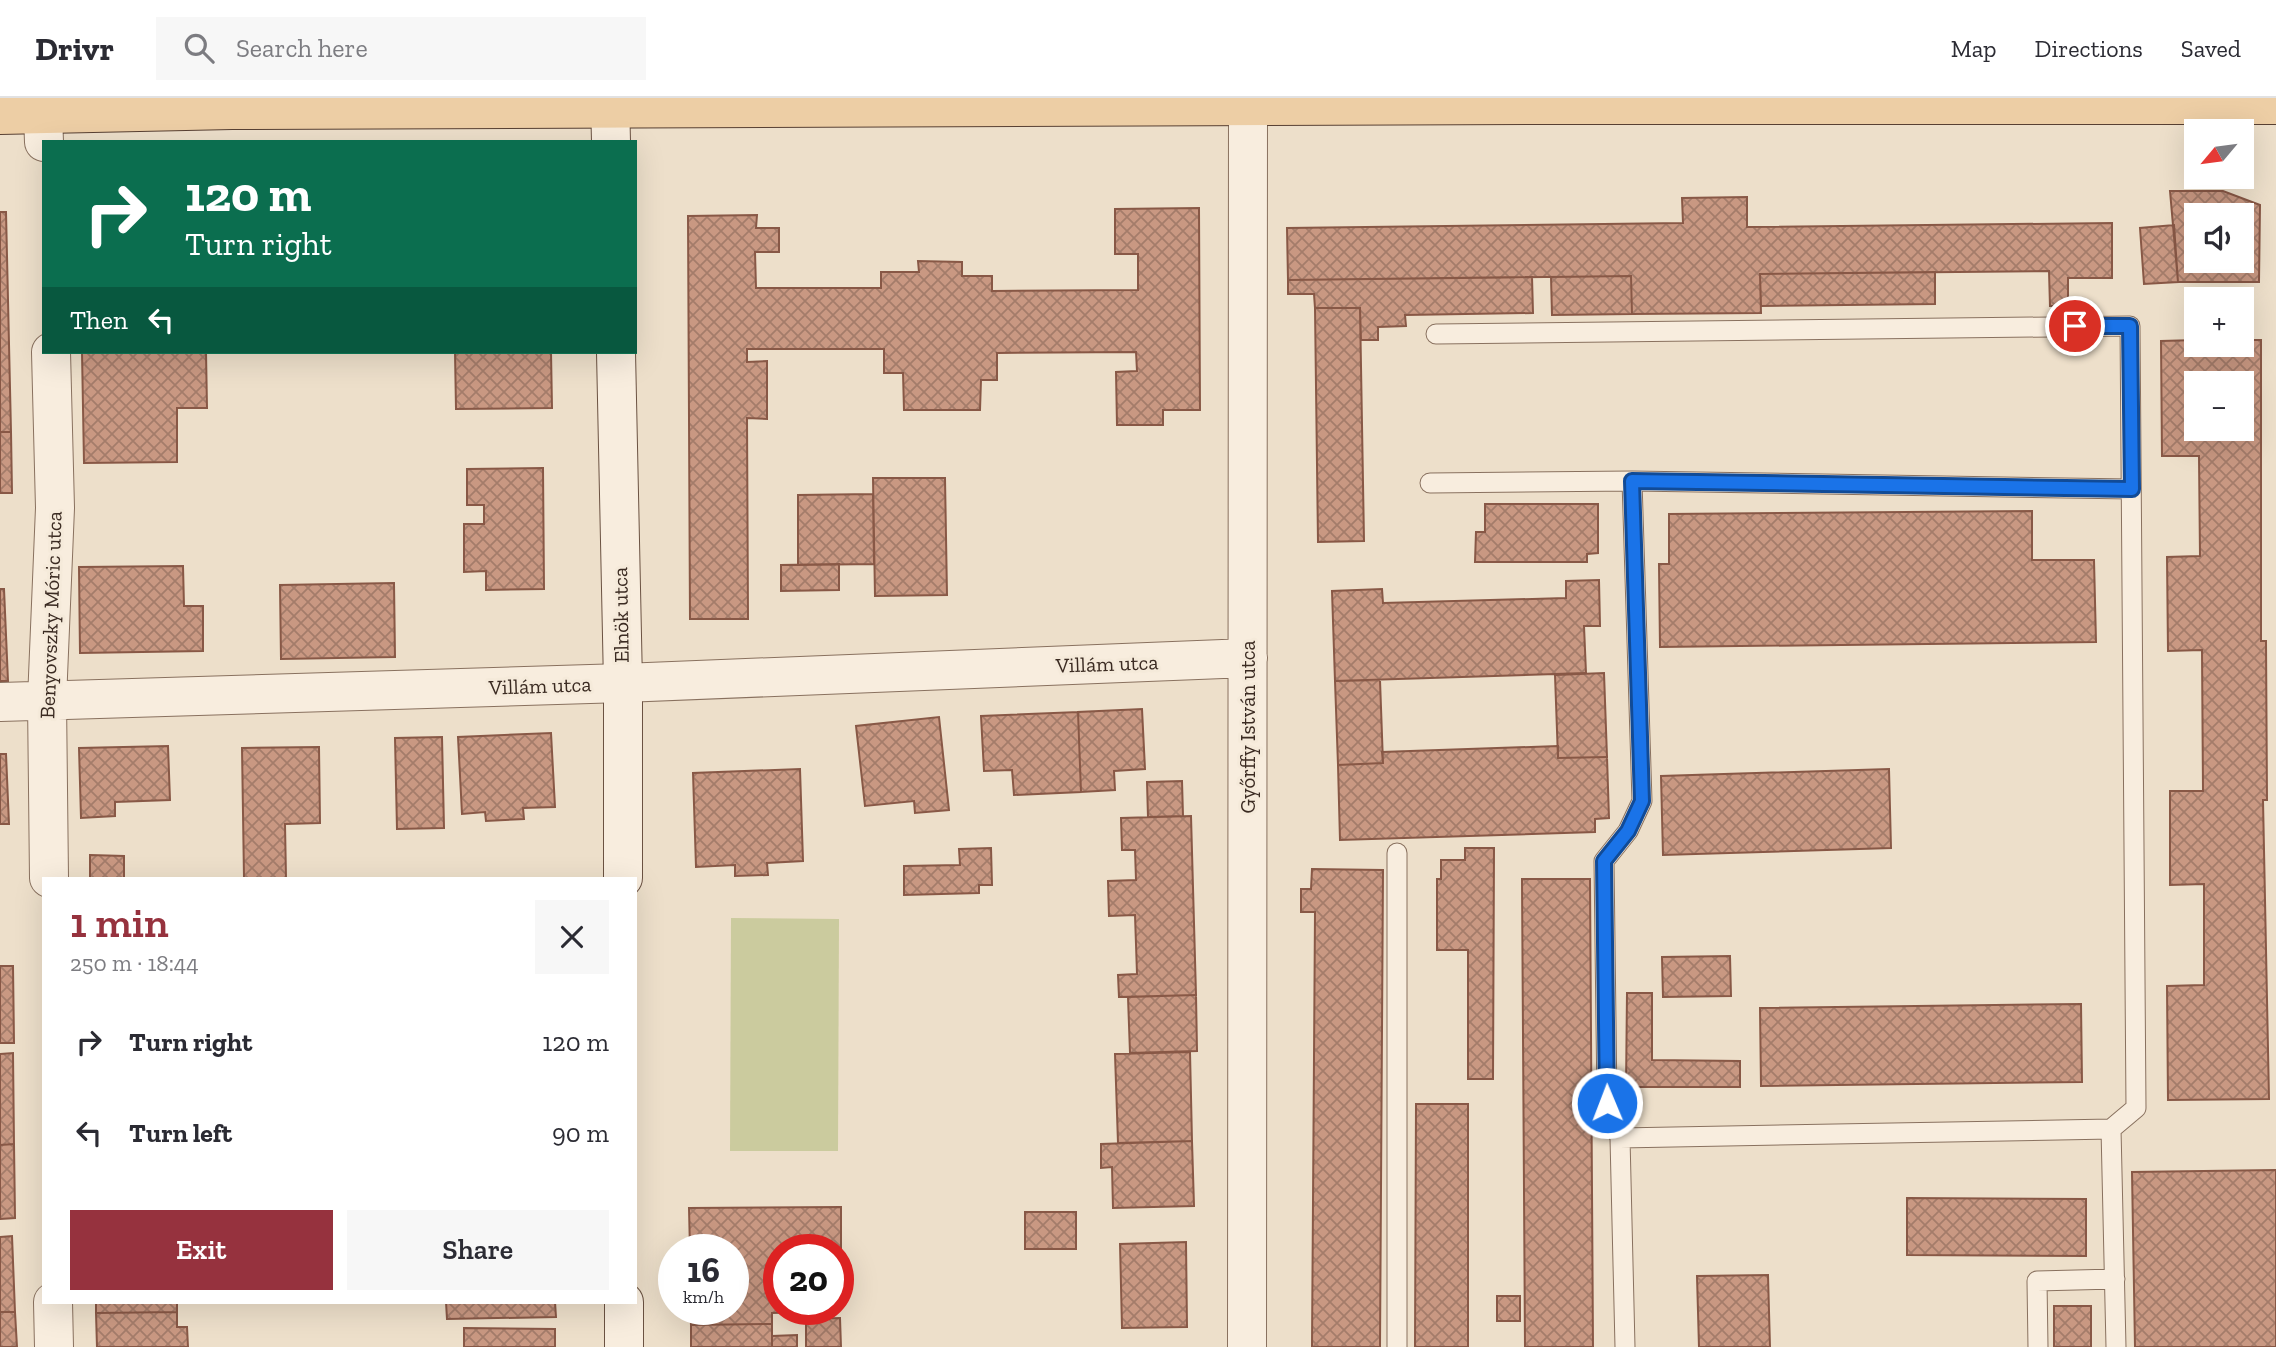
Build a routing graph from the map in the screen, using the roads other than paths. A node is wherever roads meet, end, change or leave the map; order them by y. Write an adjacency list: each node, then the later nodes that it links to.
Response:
1 (2243, 102): 2 (main road); 3 (main road); 7 (main road)
2 (2276, 105)
3 (1248, 107): 5 (main road); 14 (street, Győrffy István utca)
4 (0, 115): 6 (main road)
5 (611, 116): 6 (main road)
6 (44, 128)
7 (2276, 135)
8 (1436, 334): 13 (lane)
9 (51, 354): 16 (street, Benyovszky Móric utca)
10 (615, 354): 15 (street, Elnök utca)
11 (1632, 481): 12 (lane); 13 (lane); 22 (lane)
12 (1430, 483)
13 (2132, 489): 21 (lane)
14 (1248, 658): 15 (street, Villám utca); 28 (street, Győrffy István utca)
15 (622, 683): 16 (street, Villám utca); 20 (street, Elnök utca)
16 (47, 700): 17 (street, Villám utca); 19 (street, Benyovszky Móric utca)
17 (0, 702)
18 (1397, 853): 29 (lane)
19 (49, 877)
20 (623, 877)
21 (2111, 1129): 22 (lane); 23 (lane)
22 (1620, 1138): 30 (lane)
23 (2115, 1279): 31 (lane); 32 (lane)
24 (53, 1304): 26 (street)
25 (624, 1304): 27 (street)
26 (54, 1347)
27 (624, 1347)
28 (1247, 1347)
29 (1397, 1347)
30 (1625, 1347)
31 (2038, 1347)
32 (2116, 1347)

